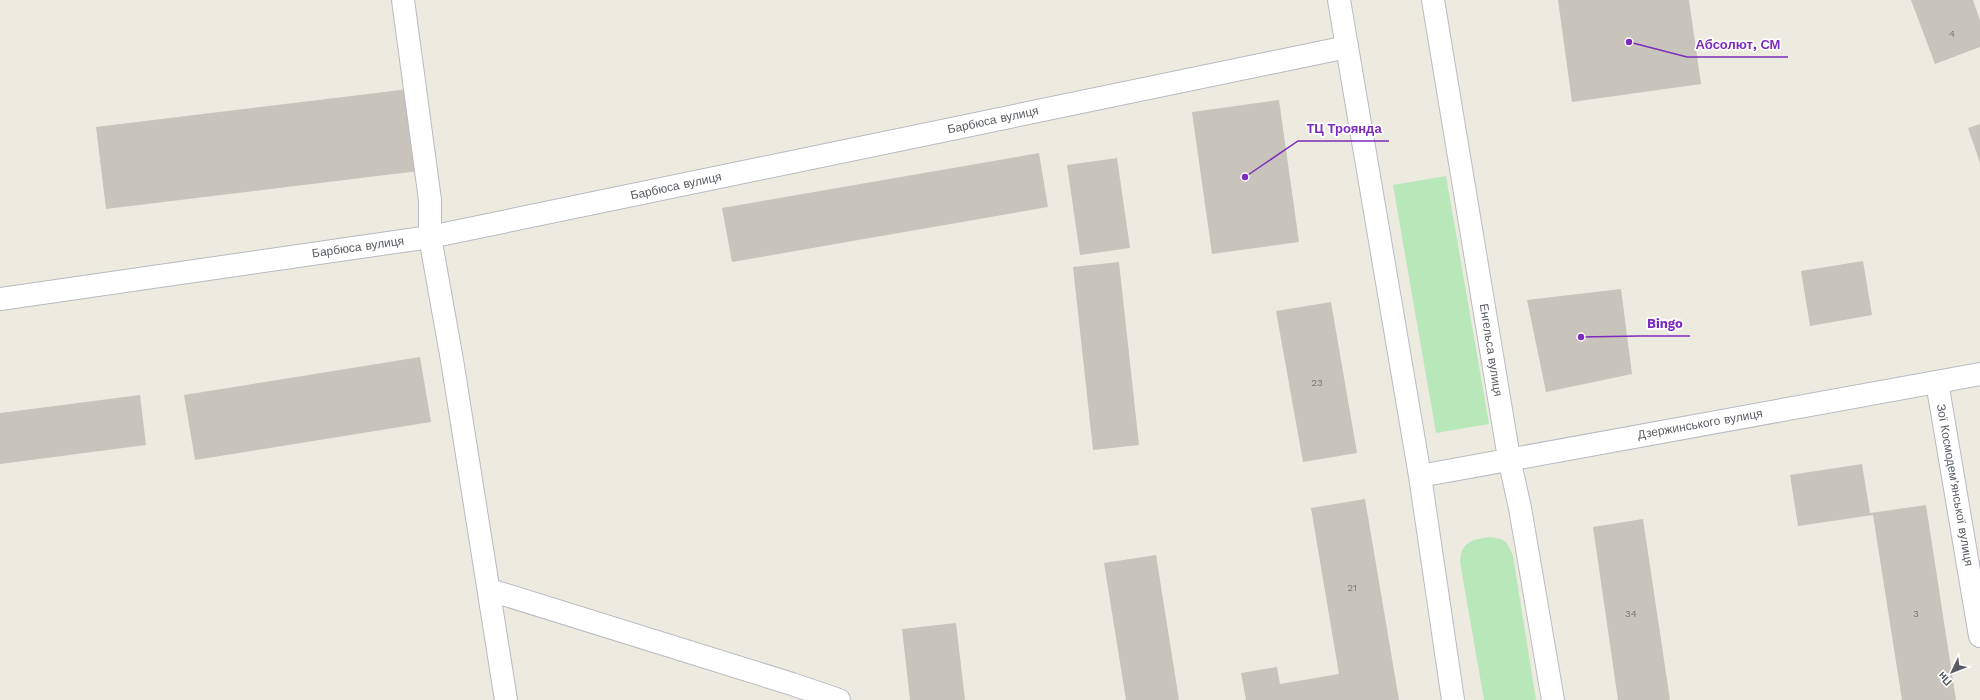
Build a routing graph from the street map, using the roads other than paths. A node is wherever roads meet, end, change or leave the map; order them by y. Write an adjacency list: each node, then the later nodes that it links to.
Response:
1 (403, 0): 5 (street)
2 (1339, 0): 4 (street)
3 (1433, 0): 9 (street, Енгельса вулиця)
4 (1347, 47): 5 (street, Барбюса вулиця); 10 (street)
5 (430, 237): 6 (street, Барбюса вулиця); 11 (street)
6 (0, 299)
7 (1980, 374): 8 (street, Дзержинського вулиця)
8 (1937, 382): 9 (street, Дзержинського вулиця); 12 (street, Зої Космодем’янської вулиця)
9 (1509, 458): 10 (street, Дзержинського вулиця); 16 (street, Енгельса вулиця)
10 (1420, 476): 15 (street)
11 (490, 590): 13 (street); 14 (street)
12 (1980, 636)
13 (506, 700)
14 (839, 700)
15 (1453, 700)
16 (1553, 700)

